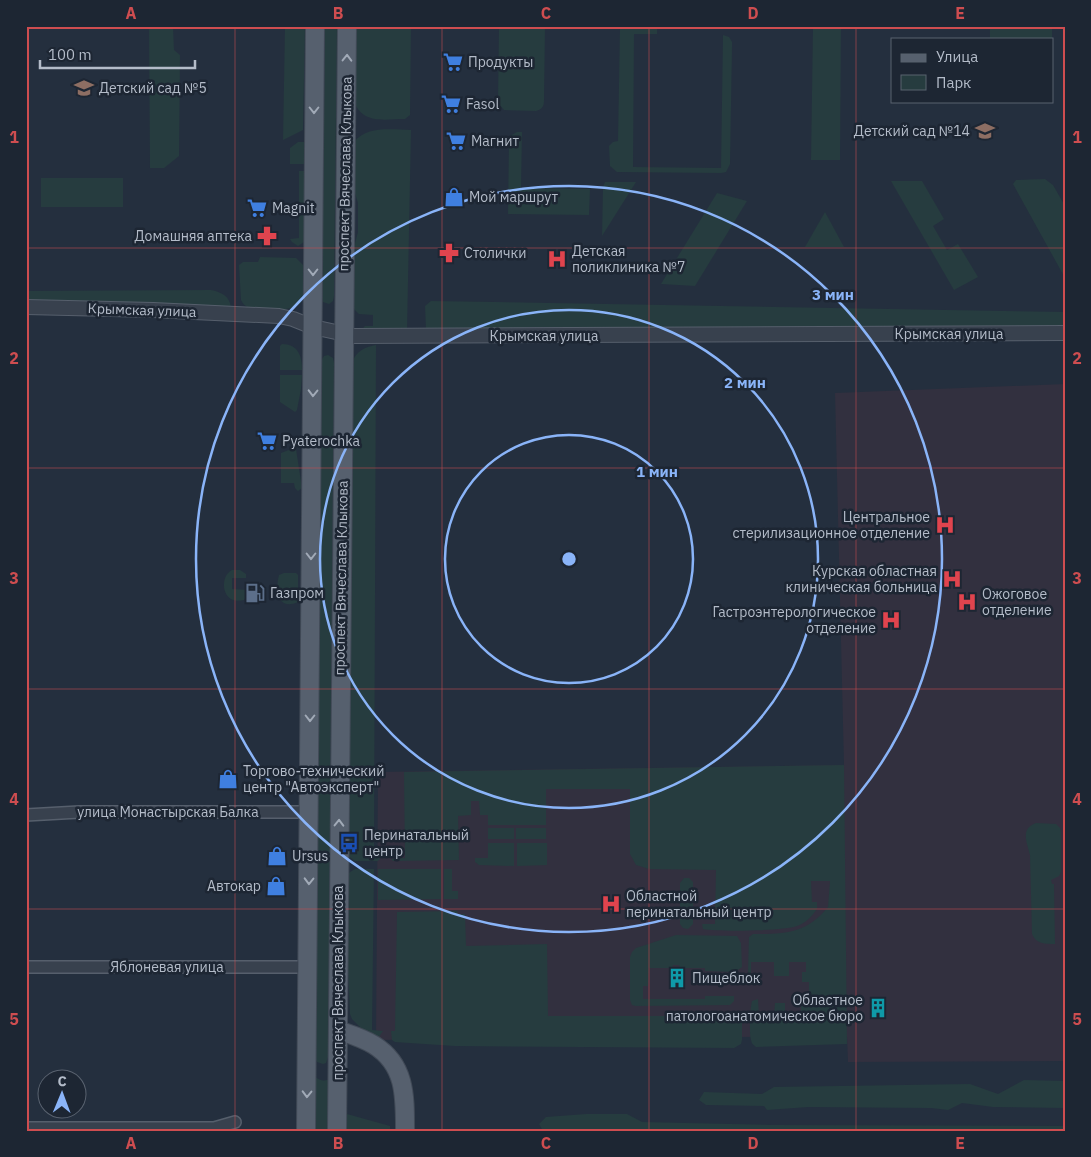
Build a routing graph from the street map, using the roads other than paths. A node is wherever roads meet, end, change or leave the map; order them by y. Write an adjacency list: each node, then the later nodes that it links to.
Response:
1 (314, 26): 3 (main road, проспект Вячеслава Клыкова, one-way to 3)
2 (347, 26): 4 (main road, проспект Вячеслава Клыкова, one-way to 2)
3 (313, 304): 4 (main road); 6 (main road, проспект Вячеслава Клыкова)
4 (344, 305): 8 (main road, проспект Вячеслава Клыкова)
5 (26, 307): 6 (street, Крымская улица)
6 (313, 327): 8 (street, Крымская улица); 9 (main road, проспект Вячеслава Клыкова)
7 (1065, 333): 8 (street, Крымская улица)
8 (344, 334): 10 (main road, проспект Вячеслава Клыкова)
9 (313, 362): 10 (main road); 11 (main road, проспект Вячеслава Клыкова, one-way to 11)
10 (343, 362): 15 (main road, проспект Вячеслава Клыкова, one-way to 10)
11 (309, 812): 12 (street, улица Монастырская Балка); 13 (main road, проспект Вячеслава Клыкова, one-way to 13)
12 (26, 815)
13 (308, 967): 14 (street, Яблоневая улица); 17 (main road, проспект Вячеслава Клыкова)
14 (26, 968)
15 (338, 1030): 16 (main road, проспект Вячеслава Клыкова); 22 (main road)
16 (338, 1054): 17 (main road); 21 (main road, проспект Вячеслава Клыкова)
17 (307, 1056): 20 (main road, проспект Вячеслава Клыкова, one-way to 20)
18 (235, 1122): 19 (street)
19 (26, 1128)
20 (306, 1131)
21 (337, 1131)
22 (405, 1131)

